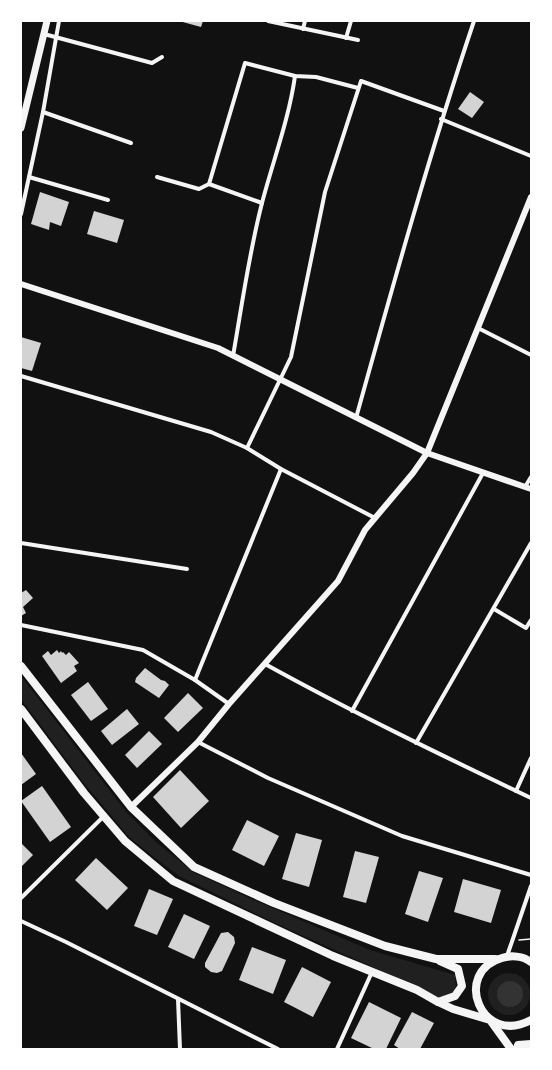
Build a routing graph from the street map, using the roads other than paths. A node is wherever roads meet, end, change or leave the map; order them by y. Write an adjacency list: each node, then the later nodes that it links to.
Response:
1 (47, 21): 8 (main road)
2 (59, 21): 9 (street)
3 (268, 21): 7 (street)
4 (306, 21): 7 (street)
5 (351, 21): 10 (street)
6 (474, 21): 15 (street)
7 (304, 29): 10 (street)
8 (44, 34): 9 (street); 18 (main road)
9 (56, 37): 12 (street); 16 (street)
10 (346, 38): 11 (street)
11 (358, 40)
12 (162, 57)
13 (295, 76): 14 (street); 23 (street); 26 (street)
14 (358, 88): 15 (street); 33 (street)
15 (444, 111): 17 (street)
16 (43, 112): 19 (street); 21 (street)
17 (441, 119): 20 (street); 34 (street)
18 (21, 128)
19 (131, 143)
20 (531, 156)
21 (29, 177): 25 (street); 27 (street)
22 (157, 177): 23 (street)
23 (209, 184): 26 (street)
24 (531, 197): 29 (street)
25 (108, 200)
26 (262, 203): 31 (street)
27 (21, 214)
28 (21, 284): 31 (street)
29 (478, 328): 30 (street); 36 (street)
30 (531, 355)
31 (233, 356): 33 (street)
32 (21, 376): 35 (street)
33 (279, 379): 34 (street); 35 (street)
34 (356, 418): 36 (street)
35 (246, 448): 37 (street)
36 (427, 453): 38 (street); 41 (street)
37 (281, 469): 41 (street); 50 (street)
38 (484, 473): 40 (street); 53 (street)
39 (531, 477): 40 (street)
40 (528, 488)
41 (375, 518): 48 (street)
42 (21, 543): 44 (street)
43 (531, 543): 45 (street)
44 (187, 569)
45 (494, 609): 46 (street); 55 (street)
46 (531, 620)
47 (21, 625): 50 (street)
48 (265, 664): 51 (street); 53 (street)
49 (21, 666): 59 (main road)
50 (195, 680): 51 (street)
51 (229, 704): 54 (street)
52 (21, 709): 60 (main road)
53 (352, 711): 55 (street)
54 (198, 742): 59 (street); 61 (street)
55 (416, 743): 57 (street)
56 (531, 758): 57 (street)
57 (516, 790): 58 (street)
58 (531, 798)
59 (131, 807): 68 (main road)
60 (104, 816): 63 (street); 71 (main road)
61 (531, 875)
62 (531, 886): 66 (street)
63 (21, 898)
64 (21, 921): 72 (street)
65 (531, 955): 67 (main road)
66 (507, 956): 67 (main road); 69 (main road)
67 (518, 957): 70 (main road)
68 (436, 959): 69 (main road); 73 (main road)
69 (496, 959): 74 (main road)
70 (531, 962)
71 (372, 972): 73 (main road); 79 (street)
72 (178, 999): 77 (street); 78 (street)
73 (438, 1002): 74 (main road)
74 (490, 1020): 75 (main road); 80 (main road)
75 (531, 1020)
76 (531, 1044): 81 (main road)
77 (180, 1049)
78 (278, 1049)
79 (337, 1049)
80 (511, 1049)
81 (517, 1049)

